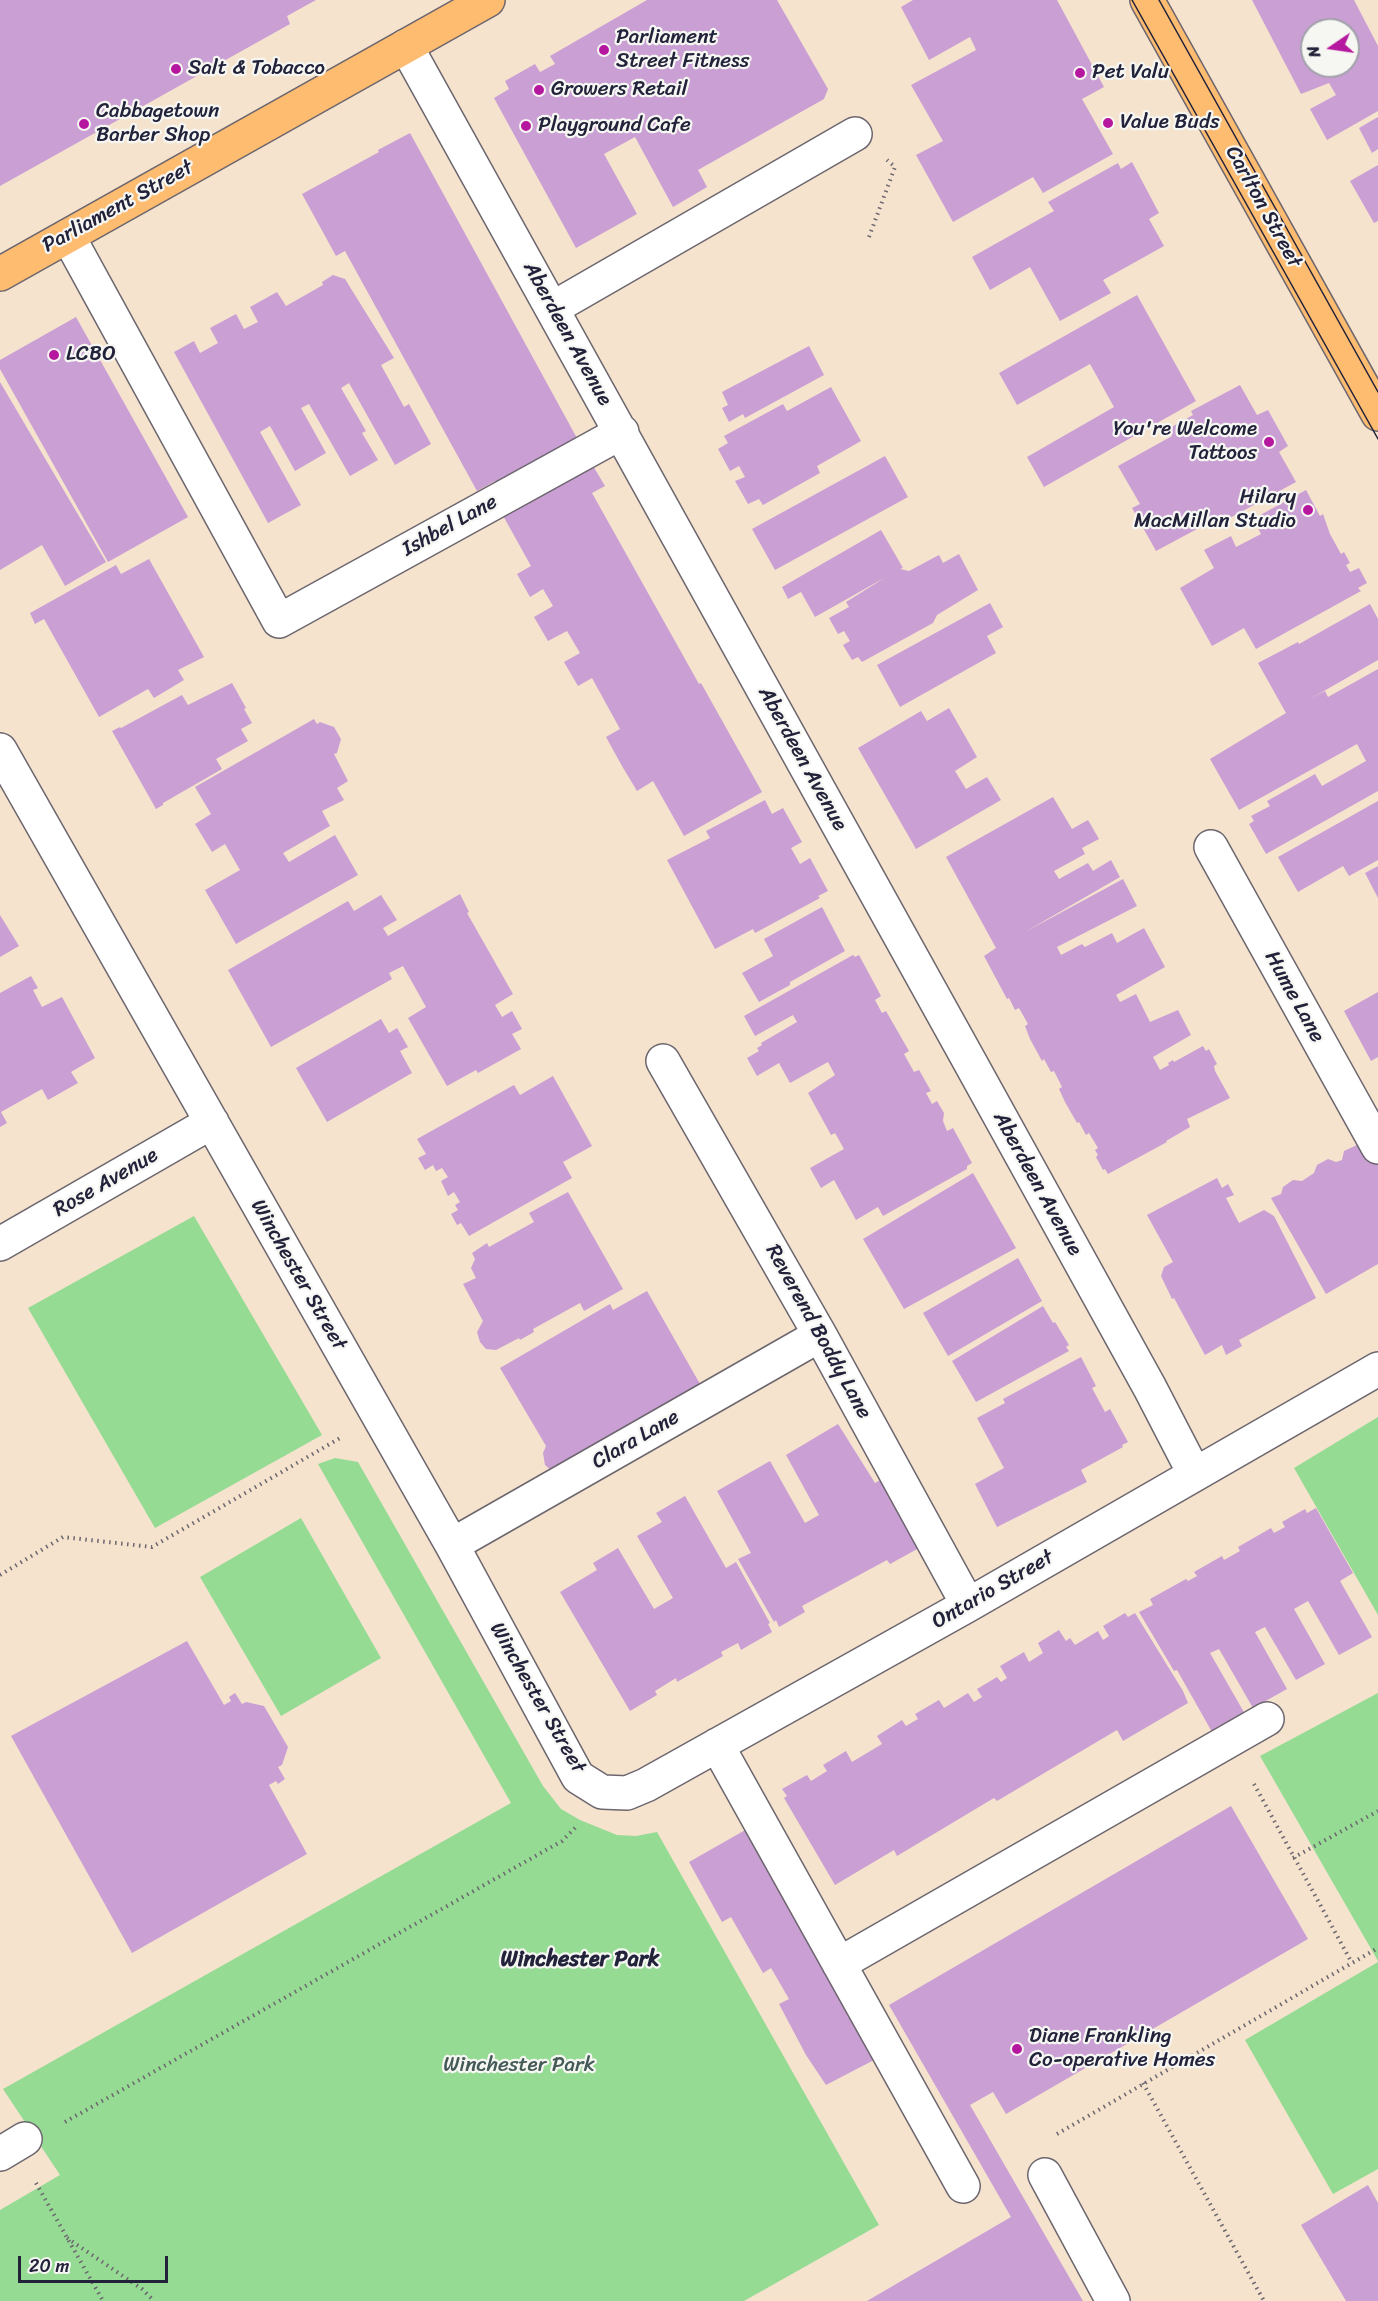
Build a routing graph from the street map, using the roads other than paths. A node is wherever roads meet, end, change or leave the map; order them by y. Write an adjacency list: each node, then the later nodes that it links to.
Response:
1 (488, 0): 3 (main road, Parliament Street)
2 (1148, 0): 8 (main road, Carlton Street)
3 (406, 46): 5 (main road, Parliament Street); 7 (street, Aberdeen Avenue)
4 (855, 134): 7 (street)
5 (68, 236): 6 (main road, Parliament Street); 9 (street, Ishbel Lane)
6 (0, 274)
7 (553, 309): 9 (street, Aberdeen Avenue)
8 (1378, 414)
9 (622, 432): 19 (street, Aberdeen Avenue)
10 (0, 750): 11 (street, Winchester Street)
11 (12, 802): 14 (street, Winchester Street)
12 (1211, 847): 15 (street, Hume Lane)
13 (663, 1061): 17 (street, Reverend Boddy Lane)
14 (212, 1122): 16 (street, Rose Avenue); 20 (street, Winchester Street)
15 (1378, 1147)
16 (0, 1244)
17 (820, 1335): 20 (street, Clara Lane); 21 (street, Reverend Boddy Lane)
18 (1378, 1369): 19 (street, Ontario Street)
19 (1194, 1473): 21 (street, Ontario Street)
20 (452, 1545): 24 (street, Winchester Street)
21 (969, 1605): 23 (street, Ontario Street)
22 (1267, 1719): 25 (street)
23 (717, 1745): 24 (street, Ontario Street); 25 (street)
24 (602, 1792)
25 (839, 1964): 27 (street)
26 (1045, 2175): 28 (street)
27 (963, 2186)
28 (1113, 2301)

